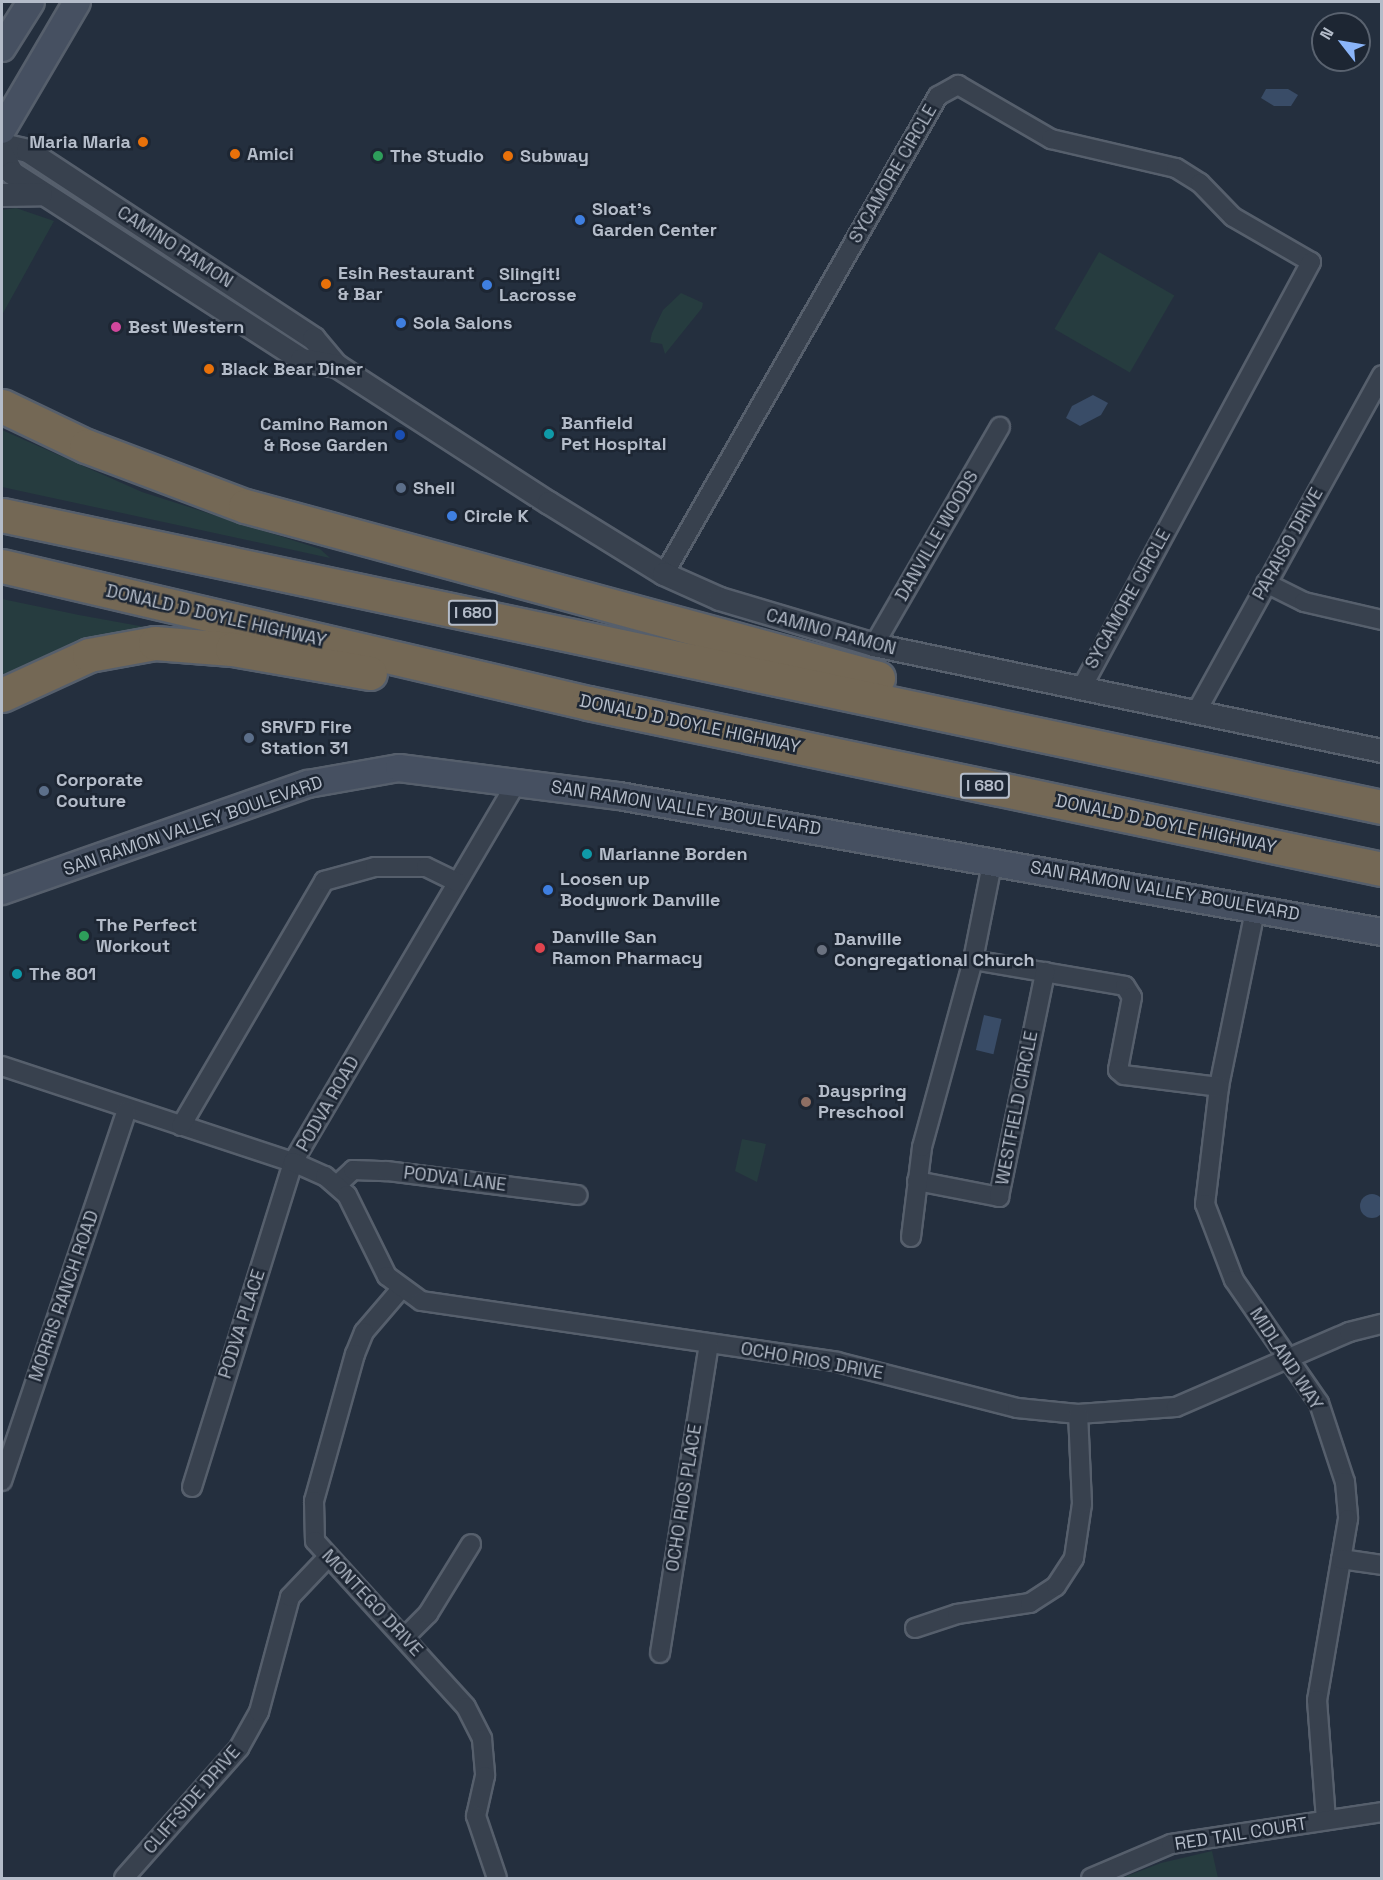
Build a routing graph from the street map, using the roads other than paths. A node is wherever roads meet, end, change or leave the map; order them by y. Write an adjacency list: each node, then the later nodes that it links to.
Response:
1 (31, 2): 3 (main road)
2 (77, 2): 4 (main road)
3 (2, 48)
4 (2, 130)
5 (2, 145): 9 (street, CAMINO RAMON)
6 (2, 154): 8 (street, CAMINO RAMON)
7 (2, 195): 8 (street)
8 (47, 195): 9 (street, CAMINO RAMON)
9 (337, 366): 15 (street, CAMINO RAMON)
10 (1382, 375): 16 (street, PARAISO DRIVE)
11 (2, 406): 22 (highway)
12 (1000, 427): 18 (street, DANVILLE WOODS)
13 (2, 515): 22 (highway, I 680)
14 (2, 566): 21 (highway, DONALD D DOYLE HIGHWAY / I 680)
15 (664, 574): 18 (street, CAMINO RAMON); 19 (street, SYCAMORE CIRCLE)
16 (1266, 583): 17 (street); 23 (street, PARAISO DRIVE)
17 (1382, 620)
18 (874, 645): 19 (street, CAMINO RAMON)
19 (1082, 688): 23 (street, CAMINO RAMON)
20 (2, 695): 21 (highway)
21 (588, 703): 28 (highway, DONALD D DOYLE HIGHWAY / I 680)
22 (945, 711): 26 (highway, I 680)
23 (1195, 714): 24 (street, CAMINO RAMON)
24 (1382, 752)
25 (518, 780): 27 (main road, SAN RAMON VALLEY BOULEVARD); 29 (street, PODVA ROAD); 30 (main road, SAN RAMON VALLEY BOULEVARD)
26 (1382, 807)
27 (993, 859): 31 (main road, SAN RAMON VALLEY BOULEVARD); 33 (street)
28 (1382, 869)
29 (457, 882): 38 (street); 39 (street, PODVA ROAD)
30 (2, 891)
31 (1256, 906): 32 (main road, SAN RAMON VALLEY BOULEVARD); 36 (street, MIDLAND WAY)
32 (1382, 932)
33 (973, 960): 34 (street); 40 (street)
34 (1045, 972): 36 (street); 40 (street, WESTFIELD CIRCLE)
35 (2, 1066): 37 (street, PODVA ROAD)
36 (1219, 1087): 47 (street, MIDLAND WAY)
37 (128, 1110): 38 (street, PODVA ROAD); 49 (street, MORRIS RANCH ROAD)
38 (181, 1126): 39 (street, PODVA ROAD)
39 (293, 1162): 41 (street); 50 (street, PODVA PLACE)
40 (917, 1181): 43 (street)
41 (337, 1185): 42 (street, PODVA LANE); 44 (street)
42 (577, 1196)
43 (911, 1237)
44 (400, 1290): 46 (street, OCHO RIOS DRIVE); 52 (street, MONTEGO DRIVE)
45 (1382, 1324): 47 (street, OCHO RIOS DRIVE)
46 (709, 1344): 48 (street, OCHO RIOS DRIVE); 57 (street, OCHO RIOS PLACE)
47 (1289, 1360): 48 (street, OCHO RIOS DRIVE); 53 (street, MIDLAND WAY)
48 (1078, 1414): 55 (street)
49 (2, 1481)
50 (192, 1487)
51 (471, 1544): 56 (street)
52 (327, 1558): 56 (street, MONTEGO DRIVE); 60 (street, CLIFFSIDE DRIVE)
53 (1341, 1559): 54 (street); 59 (street, MIDLAND WAY)
54 (1382, 1565)
55 (915, 1628)
56 (405, 1637): 61 (street, MONTEGO DRIVE)
57 (660, 1653)
58 (1382, 1812): 59 (street, RED TAIL COURT)
59 (1326, 1820): 62 (street, RED TAIL COURT)
60 (124, 1878)
61 (497, 1878)
62 (1091, 1878)

